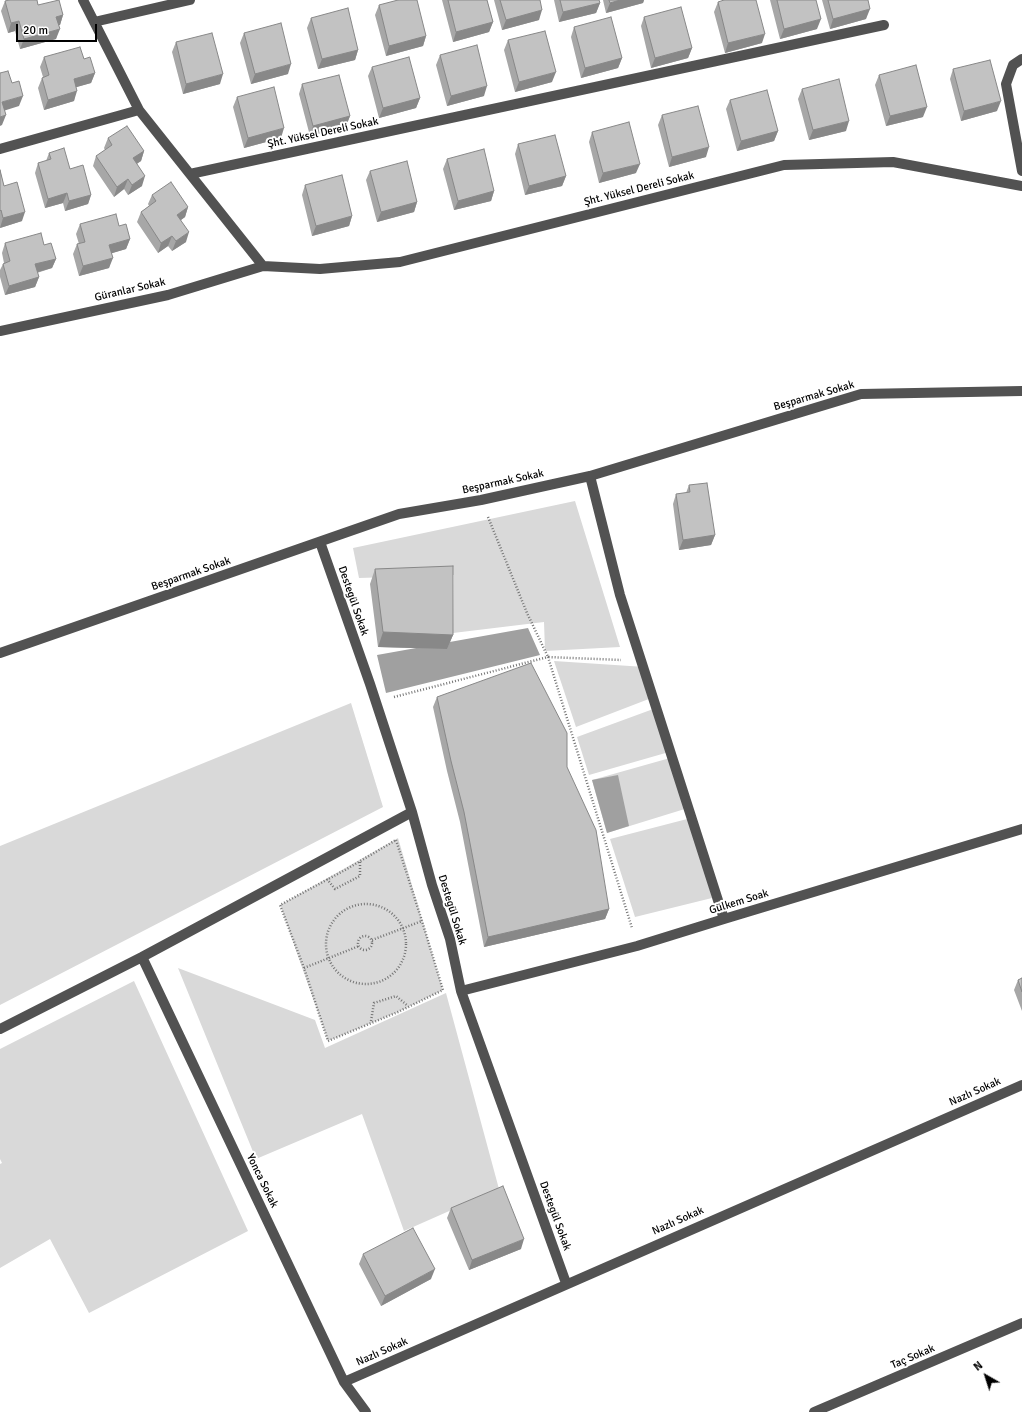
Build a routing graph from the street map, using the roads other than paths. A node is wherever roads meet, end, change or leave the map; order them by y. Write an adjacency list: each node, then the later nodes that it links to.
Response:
1 (83, 0): 3 (street)
2 (190, 0): 3 (street)
3 (94, 22): 6 (street)
4 (884, 25): 9 (street, Şht. Yüksel Dereli Sokak)
5 (1022, 59): 8 (street)
6 (140, 110): 7 (street); 9 (street)
7 (0, 149)
8 (1022, 171)
9 (190, 174): 11 (street)
10 (1022, 186): 11 (street, Şht. Yüksel Dereli Sokak)
11 (263, 266): 12 (street, Güranlar Sokak)
12 (0, 331)
13 (1022, 392): 14 (street, Beşparmak Sokak)
14 (590, 476): 15 (street, Beşparmak Sokak); 19 (street)
15 (320, 542): 16 (street, Beşparmak Sokak); 17 (street, Destegül Sokak)
16 (0, 653)
17 (412, 812): 20 (street); 21 (street, Destegül Sokak)
18 (1022, 829): 19 (street, Gülkem Soak)
19 (724, 918): 21 (street, Gülkem Soak)
20 (142, 957): 22 (street); 26 (street, Yonca Sokak)
21 (461, 991): 24 (street, Destegül Sokak)
22 (0, 1029)
23 (1022, 1085): 24 (street, Nazlı Sokak)
24 (566, 1283): 26 (street, Nazlı Sokak)
25 (1022, 1323): 28 (street, Taç Sokak)
26 (344, 1382): 27 (street, Yonca Sokak)
27 (366, 1412)
28 (814, 1412)

